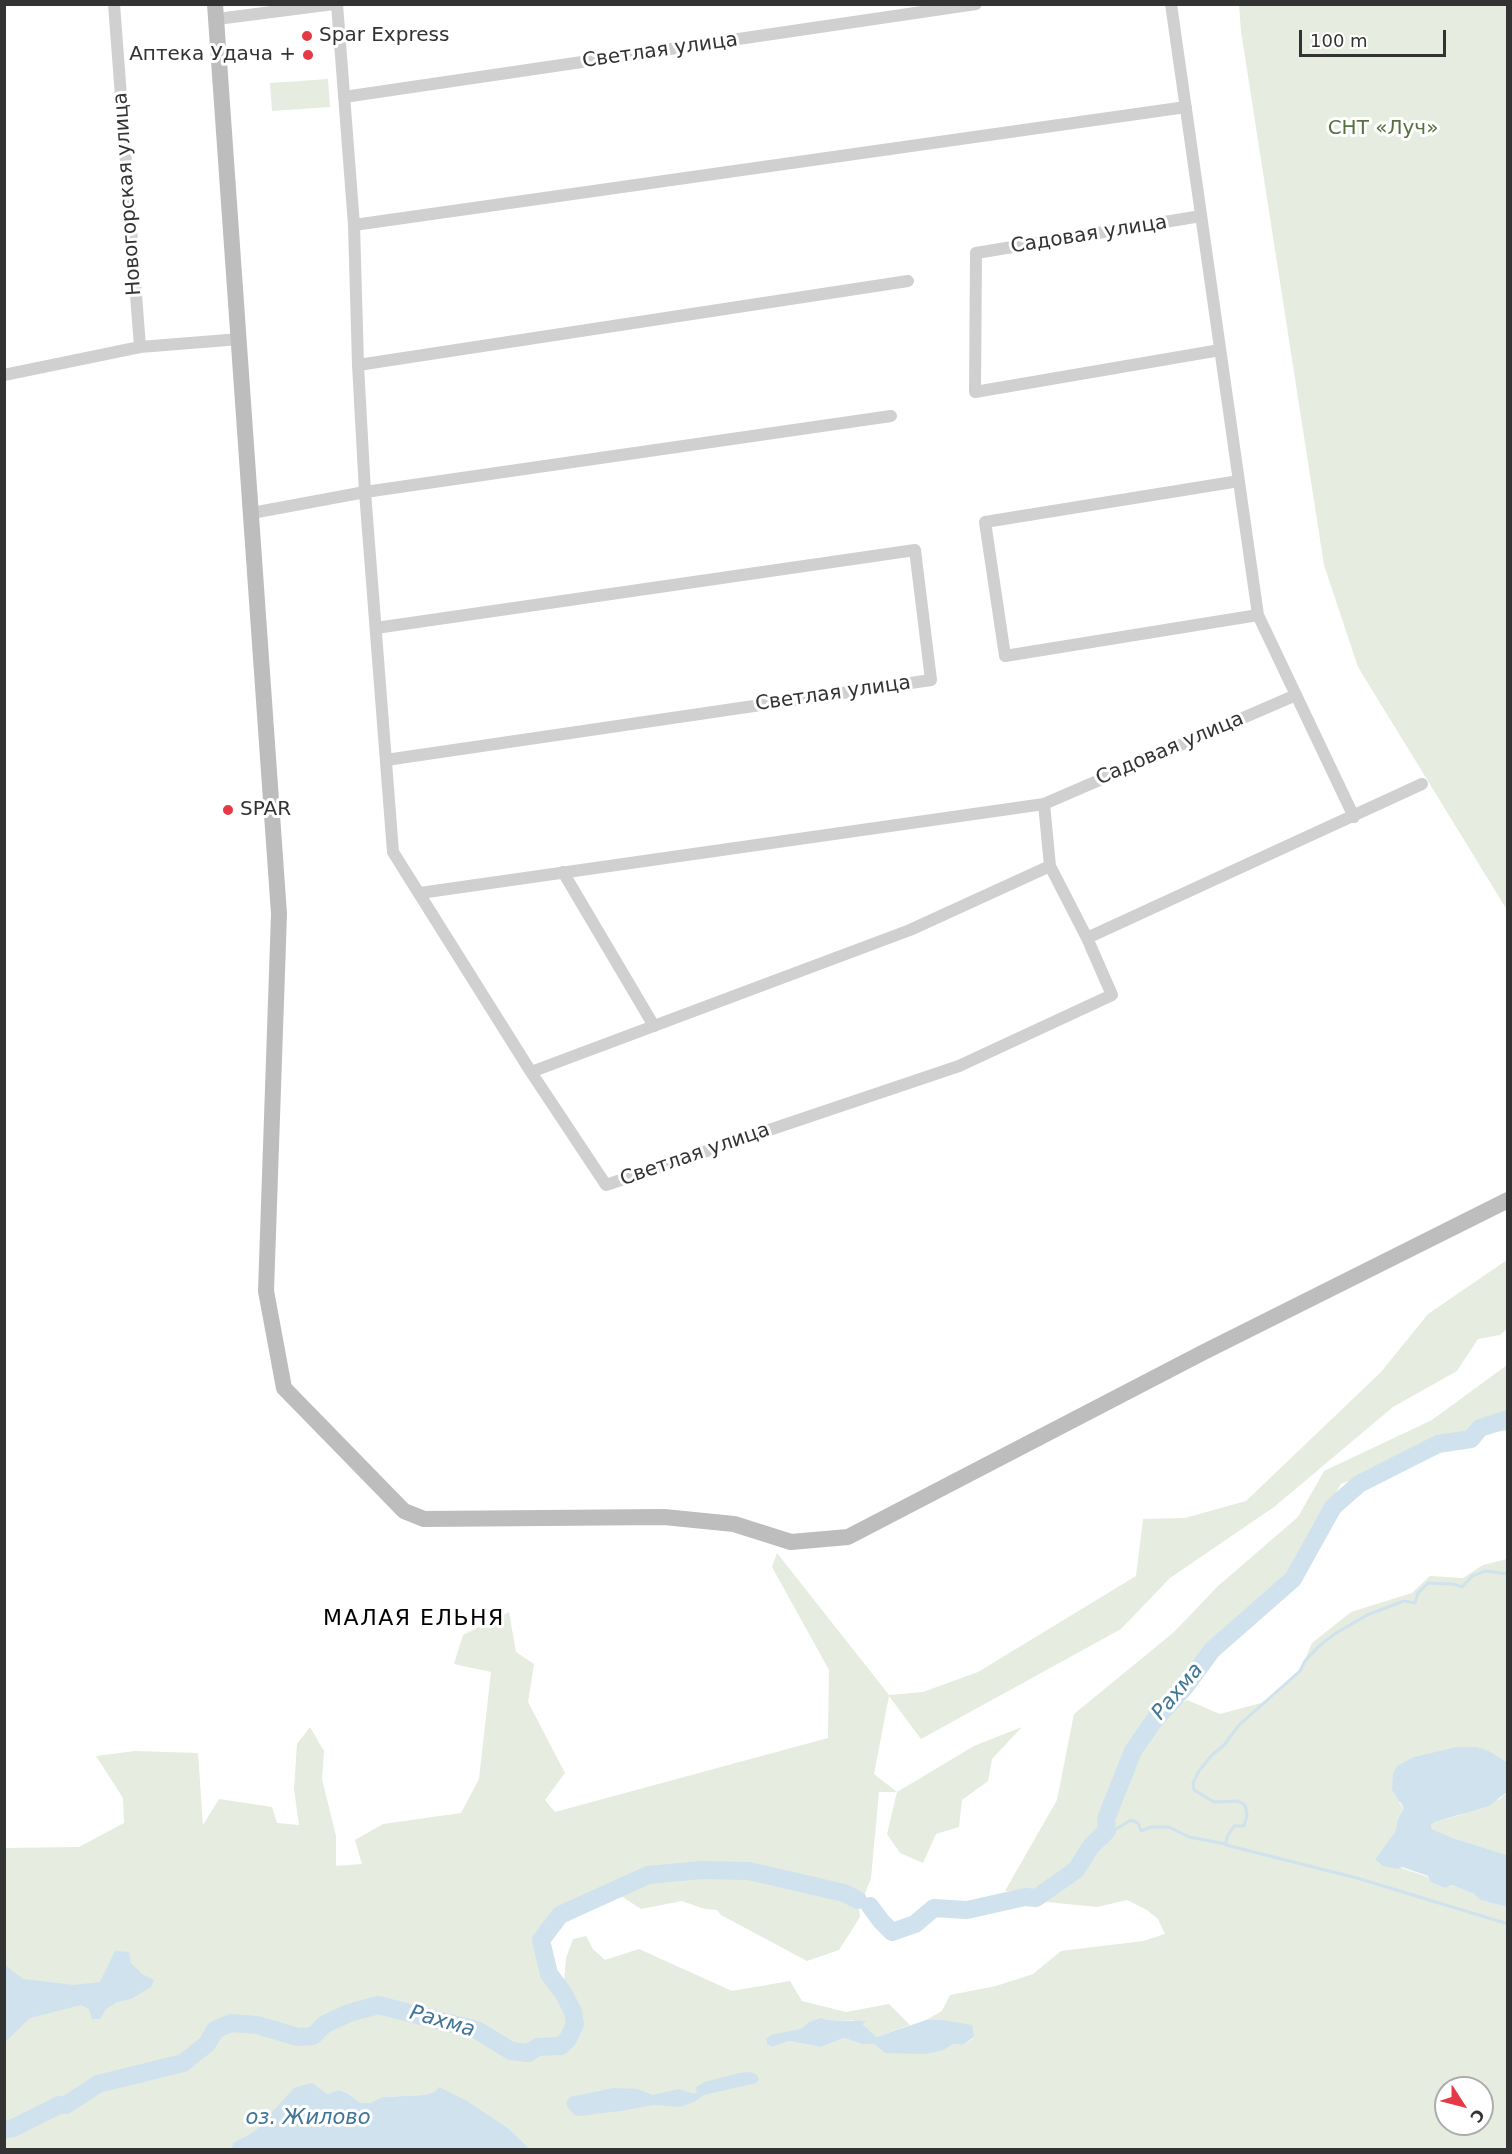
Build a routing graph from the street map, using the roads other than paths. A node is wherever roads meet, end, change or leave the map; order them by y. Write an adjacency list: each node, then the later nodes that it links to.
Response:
1 (114, 4): 12 (street, Новогорская улица)
2 (335, 4): 5 (street); 6 (street, Светлая улица)
3 (976, 4): 6 (street, Светлая улица)
4 (1171, 4): 7 (street)
5 (216, 12): 11 (street)
6 (344, 97): 9 (street, Светлая улица)
7 (1186, 107): 8 (street); 9 (street)
8 (1201, 216): 13 (street); 13 (street, Садовая улица)
9 (354, 225): 14 (street, Светлая улица)
10 (908, 281): 14 (street)
11 (240, 339): 12 (street); 20 (street)
12 (140, 347): 16 (street)
13 (1220, 350): 18 (street)
14 (358, 365): 19 (street, Светлая улица)
15 (4, 367): 16 (street)
16 (5, 375)
17 (891, 416): 19 (street)
18 (1239, 481): 21 (street); 21 (street)
19 (365, 492): 20 (street); 22 (street, Светлая улица)
20 (252, 513): 34 (street)
21 (1258, 615): 23 (street)
22 (376, 628): 24 (street, Светлая улица); 24 (street, Светлая улица)
23 (1296, 695): 26 (street, Садовая улица); 27 (street)
24 (386, 760): 30 (street, Светлая улица)
25 (1422, 784): 27 (street)
26 (1044, 804): 28 (street); 29 (street)
27 (1354, 817): 31 (street)
28 (1050, 867): 31 (street); 32 (street)
29 (563, 873): 30 (street); 32 (street)
30 (420, 893): 33 (street, Светлая улица)
31 (1087, 938): 33 (street, Светлая улица)
32 (654, 1026): 33 (street)
33 (531, 1072)
34 (1508, 1200)

